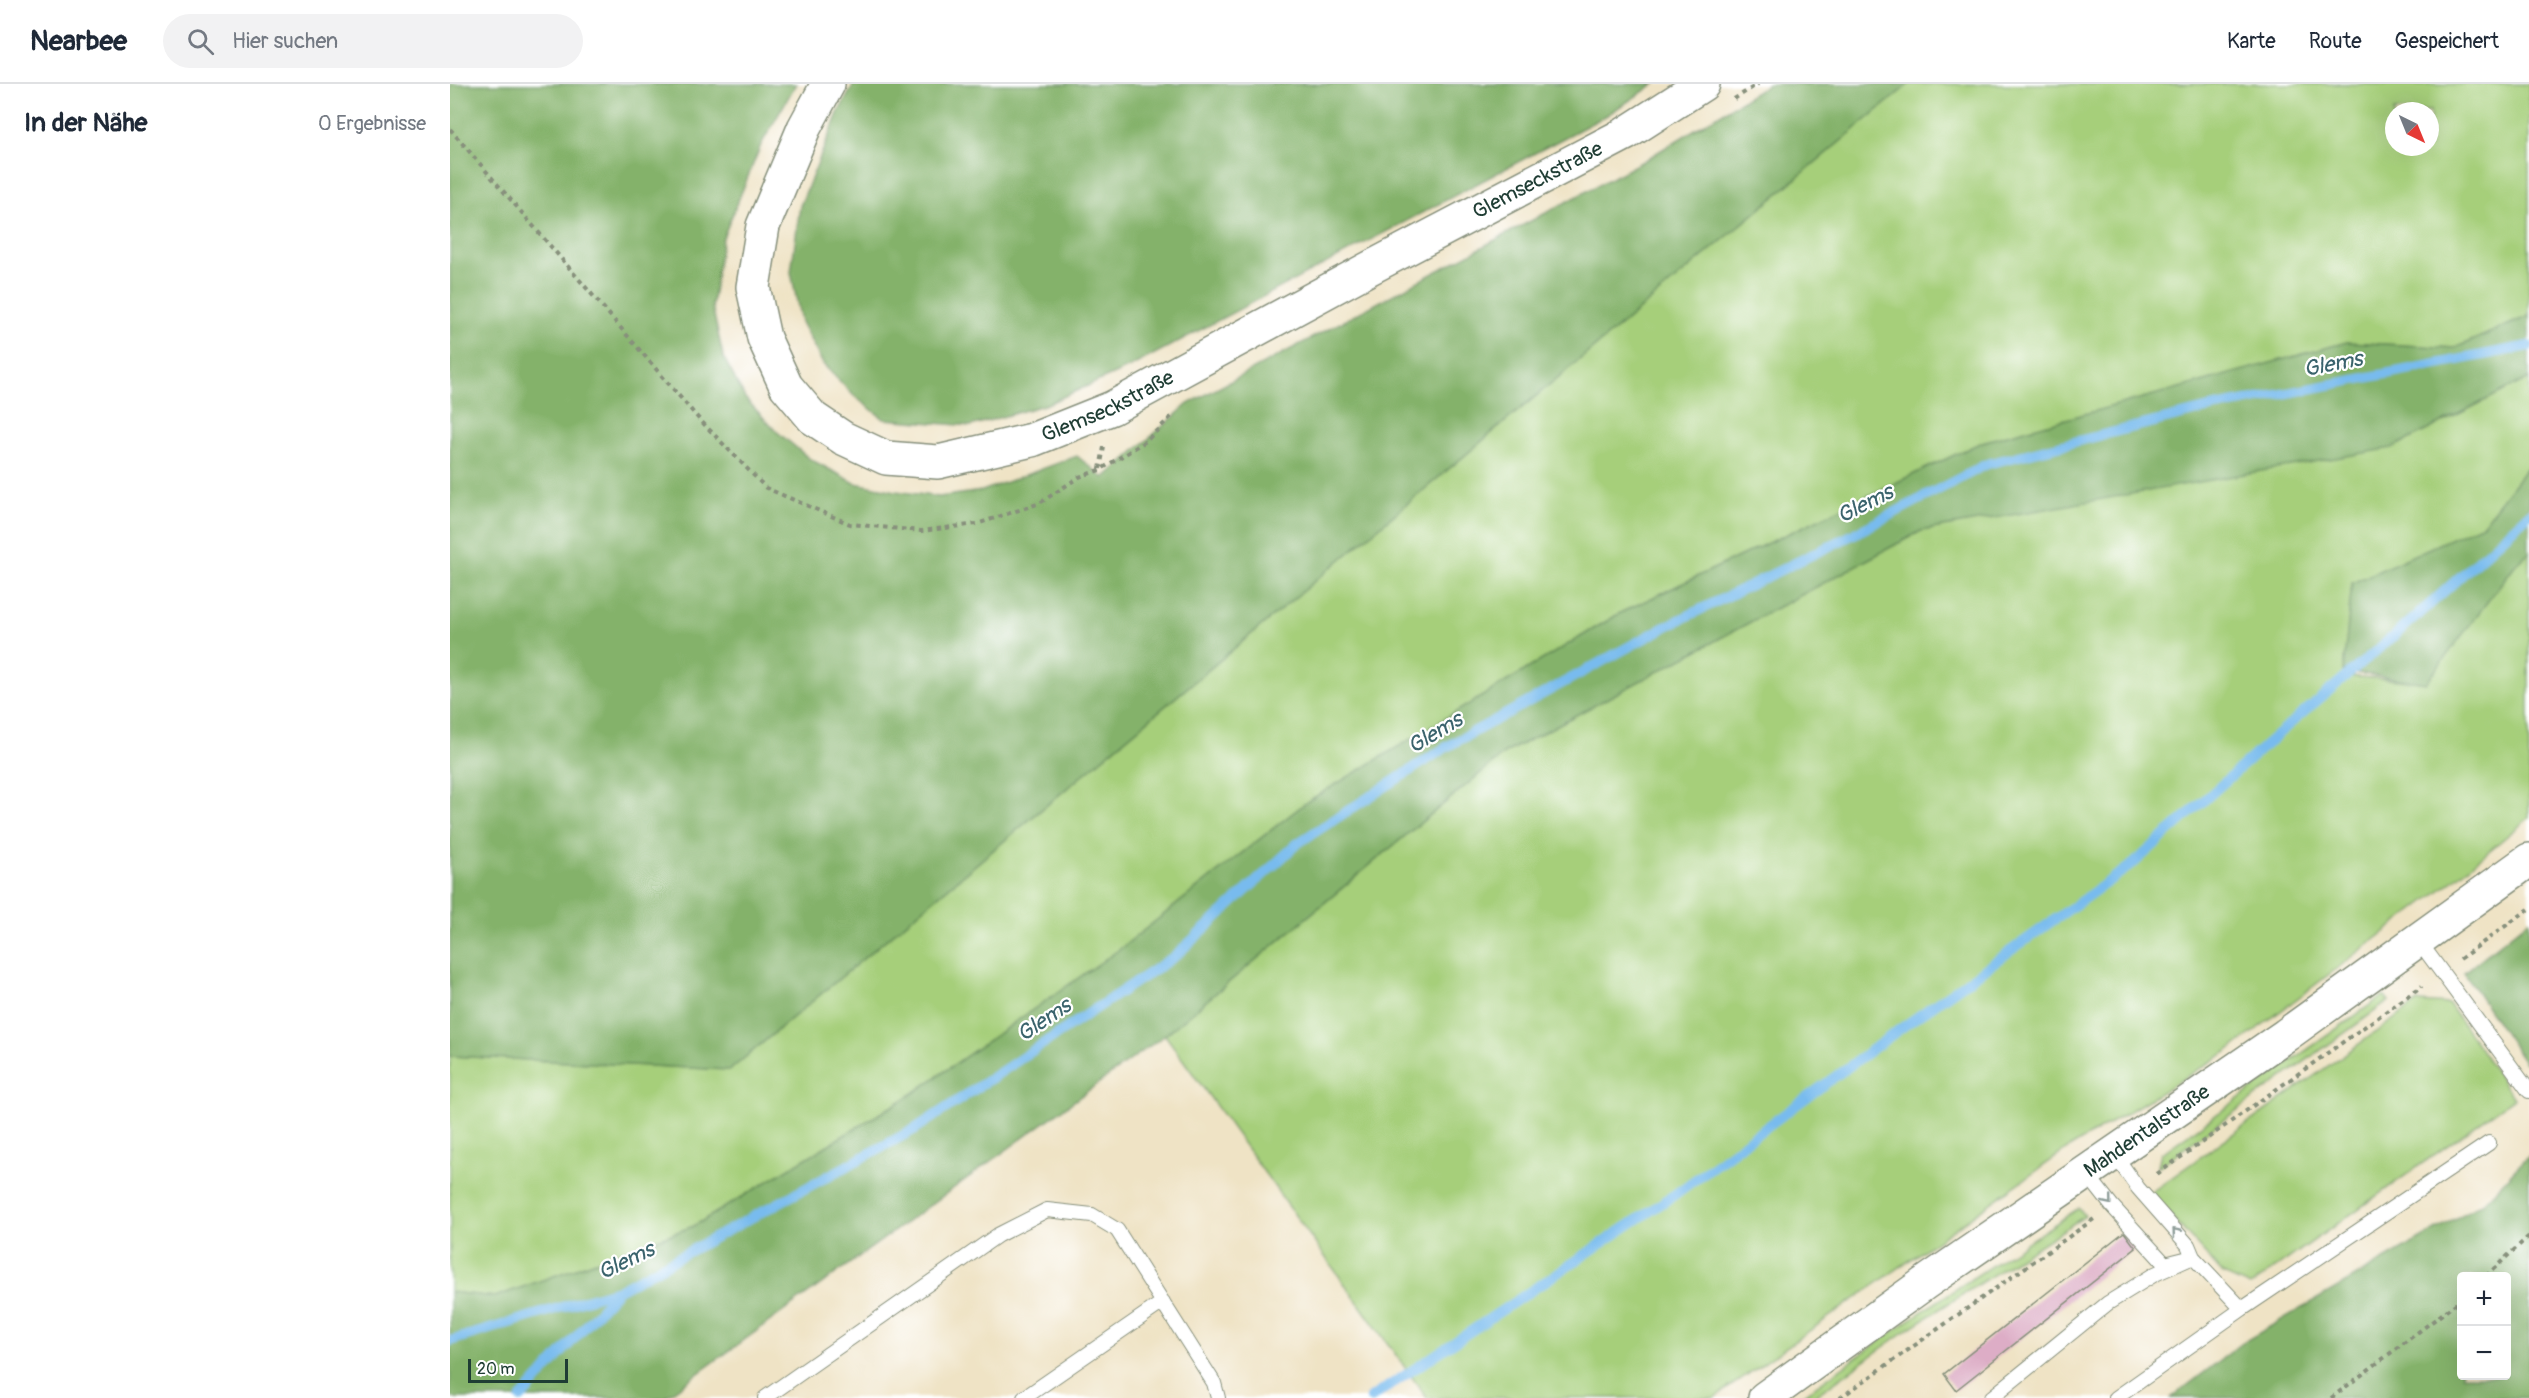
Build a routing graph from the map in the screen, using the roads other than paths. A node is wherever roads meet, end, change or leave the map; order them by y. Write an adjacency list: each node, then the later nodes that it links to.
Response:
1 (828, 84): 2 (main road, Glemseckstraße)
2 (1703, 84)
3 (2529, 860): 4 (main road, Mahdentalstraße)
4 (2418, 940): 5 (lane); 7 (main road, Mahdentalstraße)
5 (2529, 1090)
6 (2489, 1143): 11 (lane)
7 (2114, 1154): 8 (main road, Mahdentalstraße); 9 (lane, one-way to 7)
8 (2086, 1173): 9 (lane, one-way to 9); 15 (main road, Mahdentalstraße)
9 (2193, 1257): 11 (lane); 16 (lane)
10 (1163, 1302): 12 (lane); 13 (lane); 14 (lane)
11 (2242, 1309): 17 (lane)
12 (765, 1398)
13 (1024, 1398)
14 (1218, 1398)
15 (1765, 1398)
16 (1991, 1398)
17 (2116, 1398)

